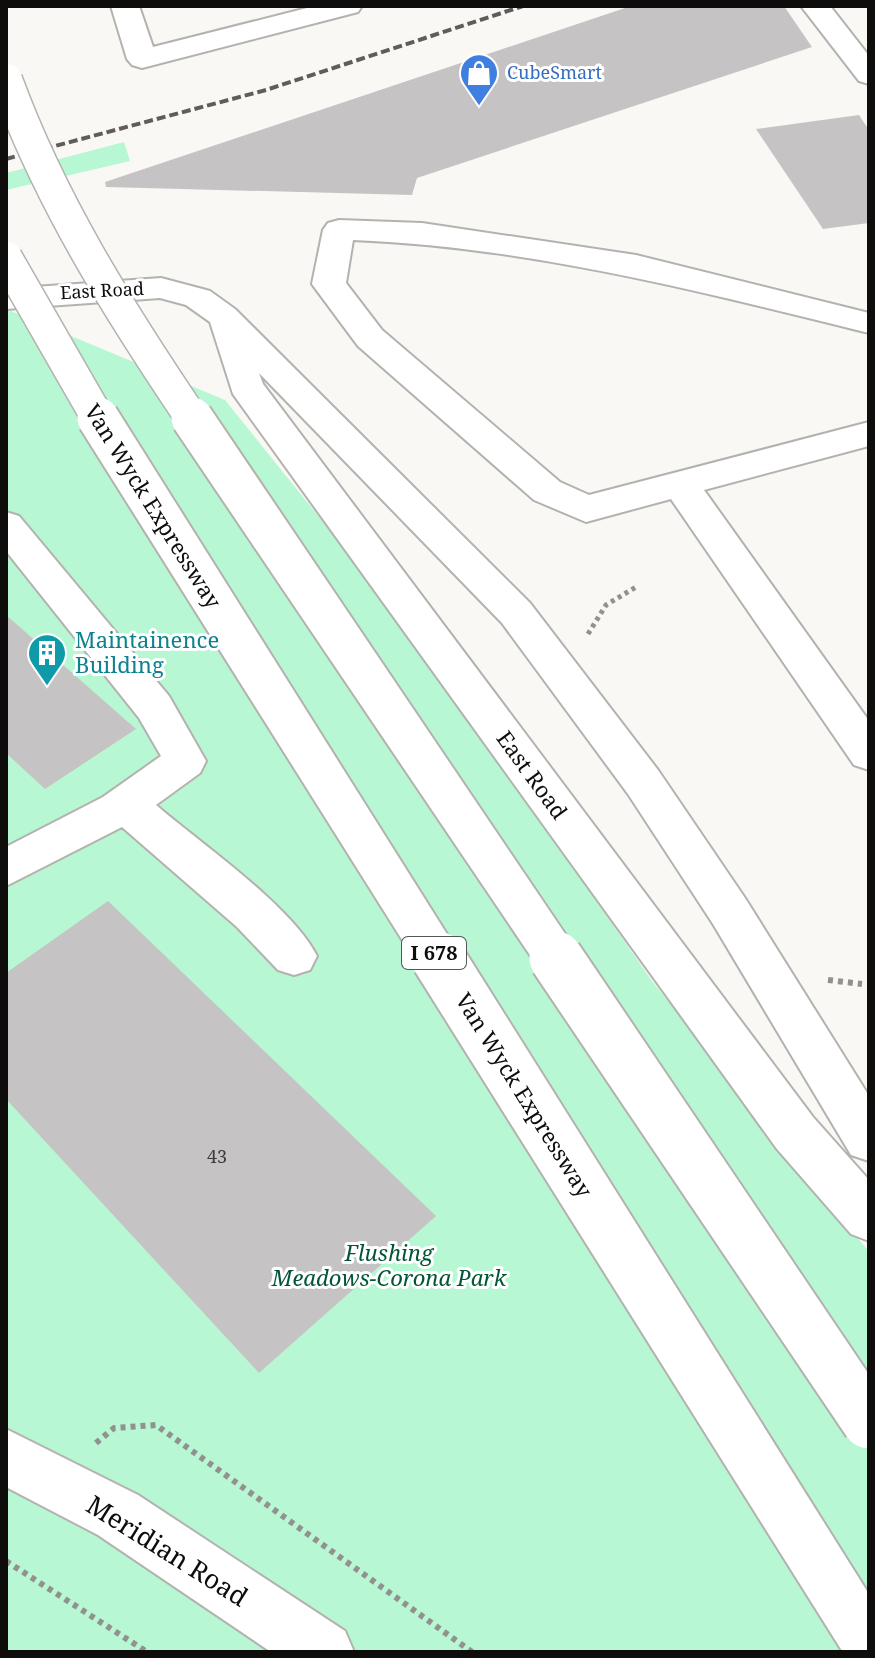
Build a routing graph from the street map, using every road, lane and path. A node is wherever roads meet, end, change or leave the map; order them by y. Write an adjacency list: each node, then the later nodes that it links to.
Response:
1 (125, 6): 2 (main road)
2 (348, 6)
3 (815, 6): 5 (main road)
4 (869, 22): 5 (main road)
5 (839, 35): 6 (main road)
6 (869, 75)
7 (6, 80): 23 (main road, bridge)
8 (6, 258): 27 (main road, Van Wyck Expressway / I 678, bridge)
9 (6, 299): 10 (main road, East Road)
10 (210, 306): 21 (main road); 22 (main road, East Road)
11 (869, 323): 13 (main road)
12 (869, 434): 13 (main road)
13 (680, 484): 17 (main road)
14 (6, 525): 18 (main road)
15 (636, 587): 16 (path)
16 (594, 620)
17 (869, 754)
18 (125, 804): 19 (main road); 20 (main road)
19 (6, 868)
20 (294, 956)
21 (869, 1139)
22 (869, 1217)
23 (869, 1422)
24 (96, 1443): 30 (path)
25 (6, 1457): 29 (main road, Meridian Road)
26 (6, 1561): 28 (path)
27 (869, 1644)
28 (147, 1652)
29 (324, 1652)
30 (472, 1652)

